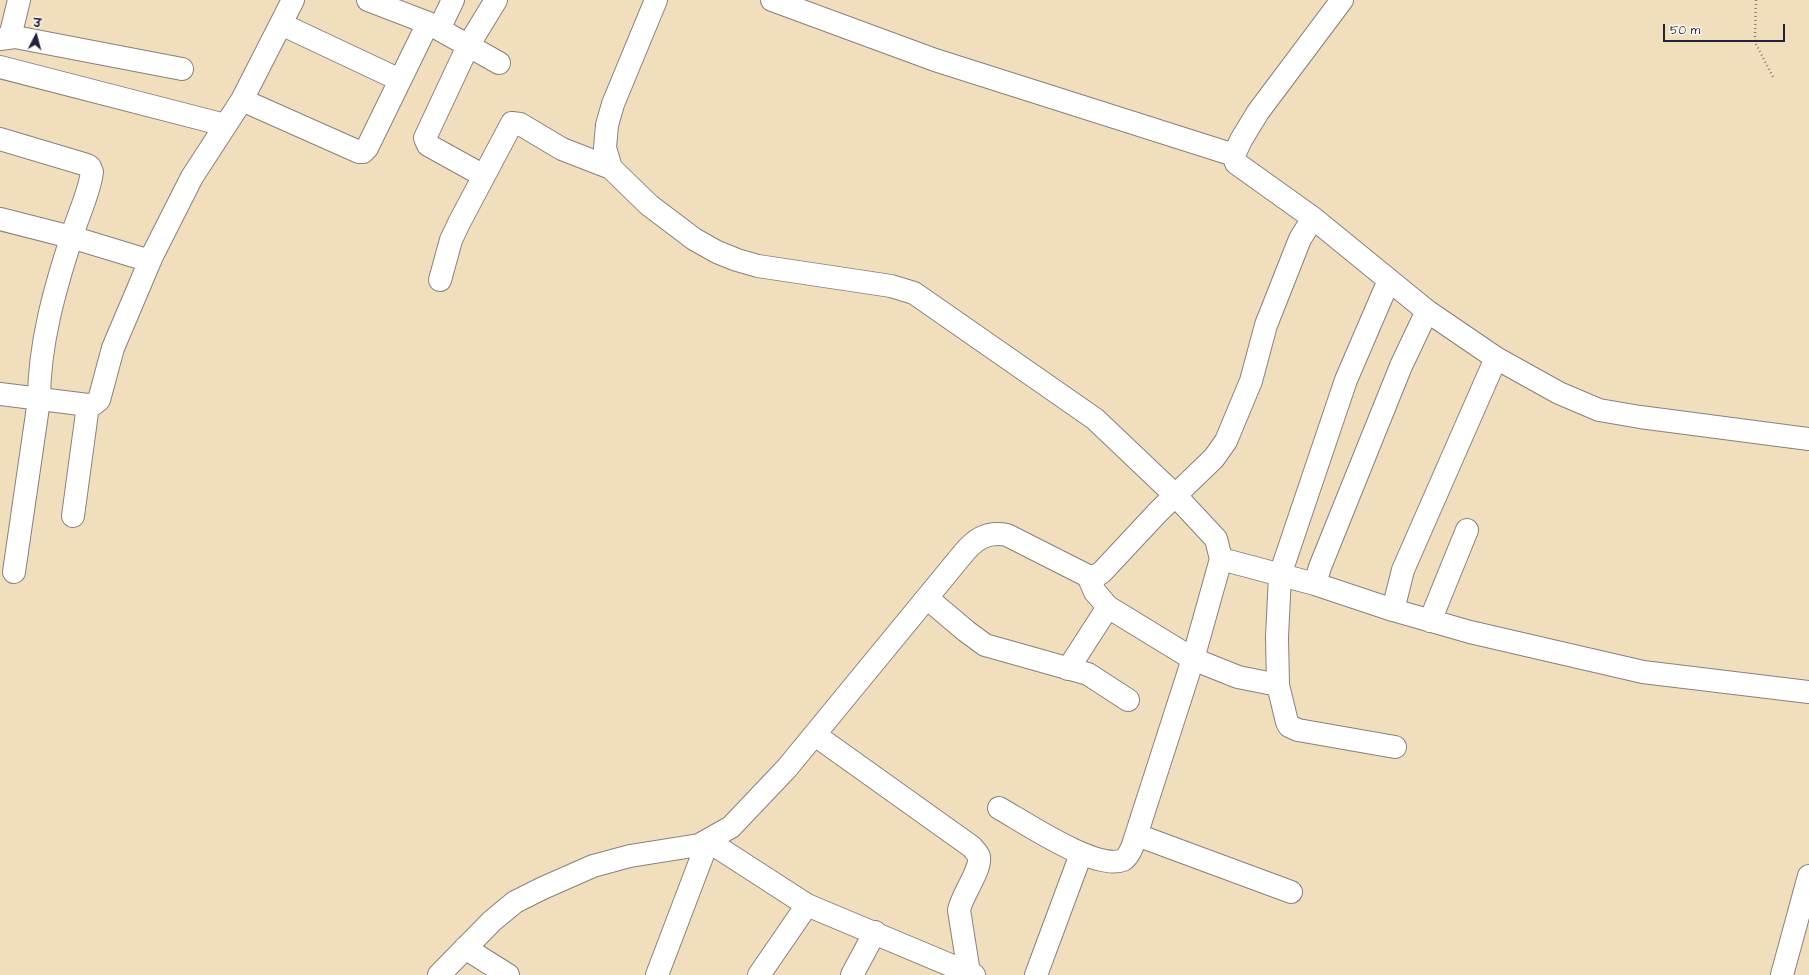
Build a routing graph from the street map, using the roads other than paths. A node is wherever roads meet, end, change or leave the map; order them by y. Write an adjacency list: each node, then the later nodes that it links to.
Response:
1 (18, 0): 11 (street)
2 (293, 0): 10 (street)
3 (453, 0): 9 (street)
4 (496, 0): 12 (street)
5 (656, 0): 21 (street)
6 (772, 0): 20 (street)
7 (1342, 0): 20 (street)
8 (379, 2): 9 (street)
9 (423, 17): 12 (street); 16 (street)
10 (280, 24): 16 (street); 17 (street)
11 (5, 31): 15 (street)
12 (468, 46): 13 (street); 22 (street)
13 (499, 63)
14 (0, 67): 18 (street)
15 (182, 68)
16 (400, 80): 17 (street)
17 (242, 100): 18 (street)
18 (225, 125): 26 (street)
19 (0, 139): 25 (street)
20 (1234, 155): 23 (street)
21 (611, 168): 22 (street); 35 (street)
22 (484, 176): 27 (street)
23 (1313, 218): 28 (street); 35 (street)
24 (0, 219): 25 (street)
25 (71, 237): 26 (street); 32 (street)
26 (150, 261): 33 (street)
27 (440, 280)
28 (1389, 280): 29 (street); 40 (street)
29 (1427, 311): 30 (street); 42 (street)
30 (1496, 358): 34 (street); 45 (street)
31 (0, 394): 32 (street)
32 (39, 400): 33 (street); 39 (street)
33 (88, 405): 36 (street)
34 (1809, 439)
35 (1176, 496): 38 (street); 41 (street)
36 (73, 516)
37 (1467, 530): 46 (street)
38 (1221, 559): 40 (street); 47 (street)
39 (14, 572)
40 (1280, 575): 42 (street); 49 (street)
41 (1088, 576): 43 (street); 44 (street)
42 (1315, 584): 45 (street)
43 (927, 598): 48 (street); 52 (street)
44 (1108, 607): 47 (street); 48 (street)
45 (1393, 610): 46 (street)
46 (1430, 620): 50 (street)
47 (1193, 659): 49 (street); 55 (street)
48 (1068, 669): 51 (street)
49 (1278, 685): 53 (street)
50 (1809, 692)
51 (1128, 700)
52 (815, 735): 56 (street); 63 (street)
53 (1395, 747)
54 (999, 808): 57 (street)
55 (1137, 835): 57 (street); 59 (street)
56 (708, 841): 60 (street); 62 (street); 66 (street)
57 (1081, 854): 69 (street)
58 (1809, 876): 70 (street)
59 (1291, 892)
60 (807, 905): 61 (street); 67 (street)
61 (875, 932): 63 (street); 68 (street)
62 (466, 948): 64 (street); 65 (street)
63 (972, 974)
64 (439, 975)
65 (508, 975)
66 (657, 975)
67 (759, 975)
68 (852, 975)
69 (1036, 975)
70 (1782, 975)

